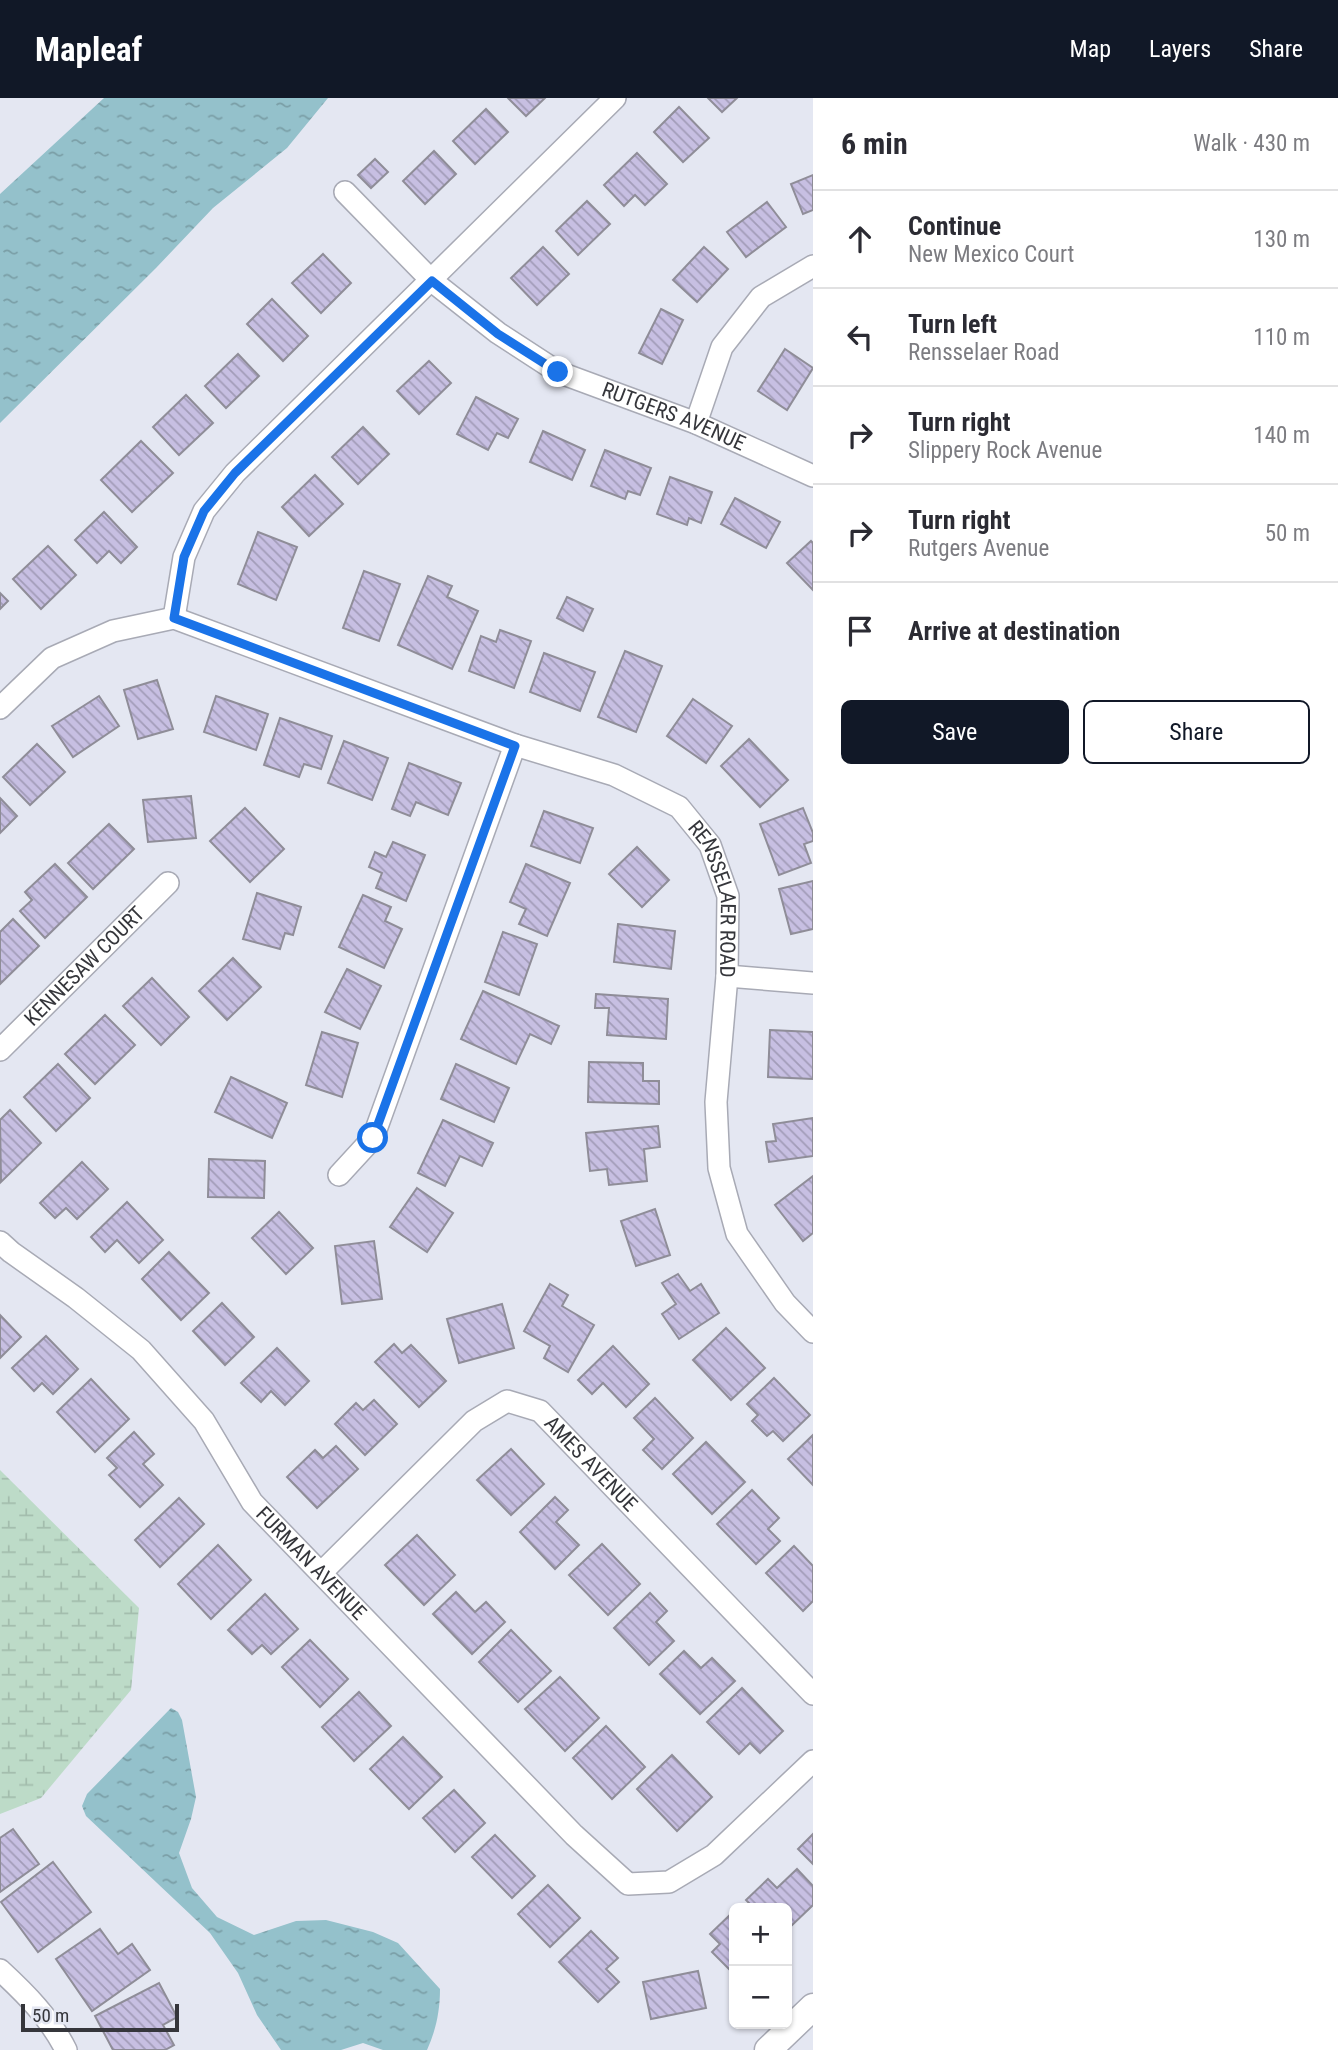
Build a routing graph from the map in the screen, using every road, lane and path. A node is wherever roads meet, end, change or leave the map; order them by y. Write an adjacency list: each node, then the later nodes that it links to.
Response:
1 (615, 98): 4 (street)
2 (345, 192): 4 (street, RUTGERS AVENUE)
3 (813, 266): 5 (street)
4 (432, 281): 5 (street, RUTGERS AVENUE); 7 (street)
5 (696, 423): 6 (street, RUTGERS AVENUE)
6 (813, 476)
7 (174, 618): 8 (street); 9 (street, RENSSELAER ROAD)
8 (0, 708)
9 (515, 746): 11 (street, RENSSELAER ROAD); 14 (street)
10 (168, 883): 13 (street, KENNESAW COURT)
11 (727, 976): 12 (street); 16 (street, RENSSELAER ROAD)
12 (813, 983)
13 (0, 1050)
14 (339, 1175)
15 (0, 1242): 17 (street, FURMAN AVENUE)
16 (813, 1332)
17 (321, 1573): 18 (street, AMES AVENUE); 19 (street, FURMAN AVENUE)
18 (813, 1694)
19 (813, 1761)
20 (0, 1970): 22 (street)
21 (813, 2007): 23 (street)
22 (66, 2050)
23 (768, 2050)

